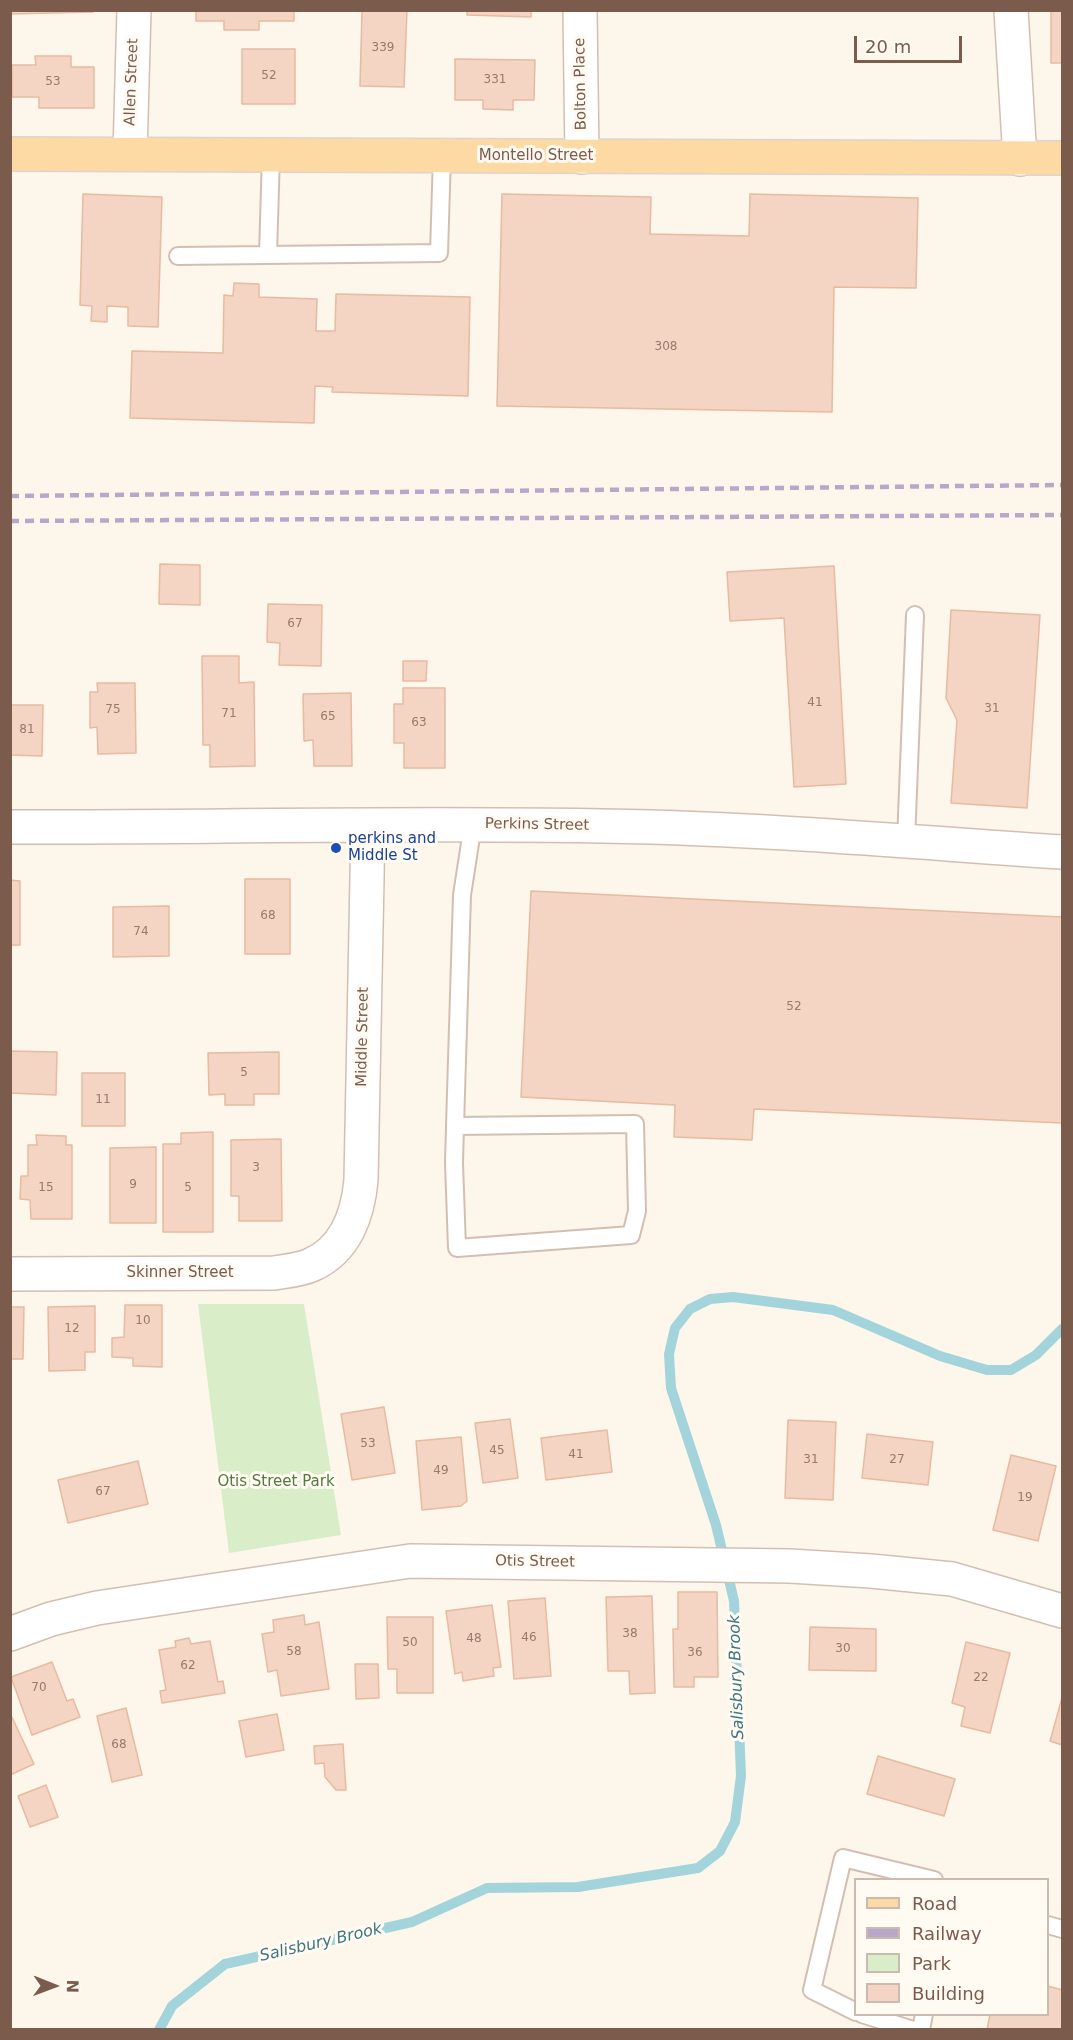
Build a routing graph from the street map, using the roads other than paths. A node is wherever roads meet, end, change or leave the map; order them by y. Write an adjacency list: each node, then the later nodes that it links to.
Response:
1 (134, 10): 4 (street, Allen Street)
2 (580, 10): 8 (street, Bolton Place)
3 (1011, 10): 10 (street)
4 (130, 153): 5 (main road, Montello Street); 6 (main road, Montello Street)
5 (10, 154)
6 (271, 154): 7 (main road, Montello Street); 11 (lane)
7 (442, 156): 8 (main road, Montello Street); 11 (lane)
8 (582, 157): 10 (main road, Montello Street)
9 (1062, 158): 10 (main road, Montello Street)
10 (1020, 159)
11 (268, 254): 12 (lane)
12 (178, 256)
13 (915, 615): 17 (lane)
14 (473, 824): 15 (street, Perkins Street); 17 (street, Perkins Street); 19 (lane)
15 (368, 826): 16 (street, Perkins Street); 20 (street, Middle Street)
16 (10, 827)
17 (906, 841): 18 (street, Perkins Street)
18 (1062, 852)
19 (455, 1126): 19 (lane)
20 (340, 1242): 21 (street, Skinner Street)
21 (10, 1274)
22 (1062, 1611): 23 (street, Otis Street)
23 (10, 1634)
24 (926, 1878): 25 (lane)
25 (854, 2011)
26 (868, 2016): 27 (lane)
27 (913, 2030)

